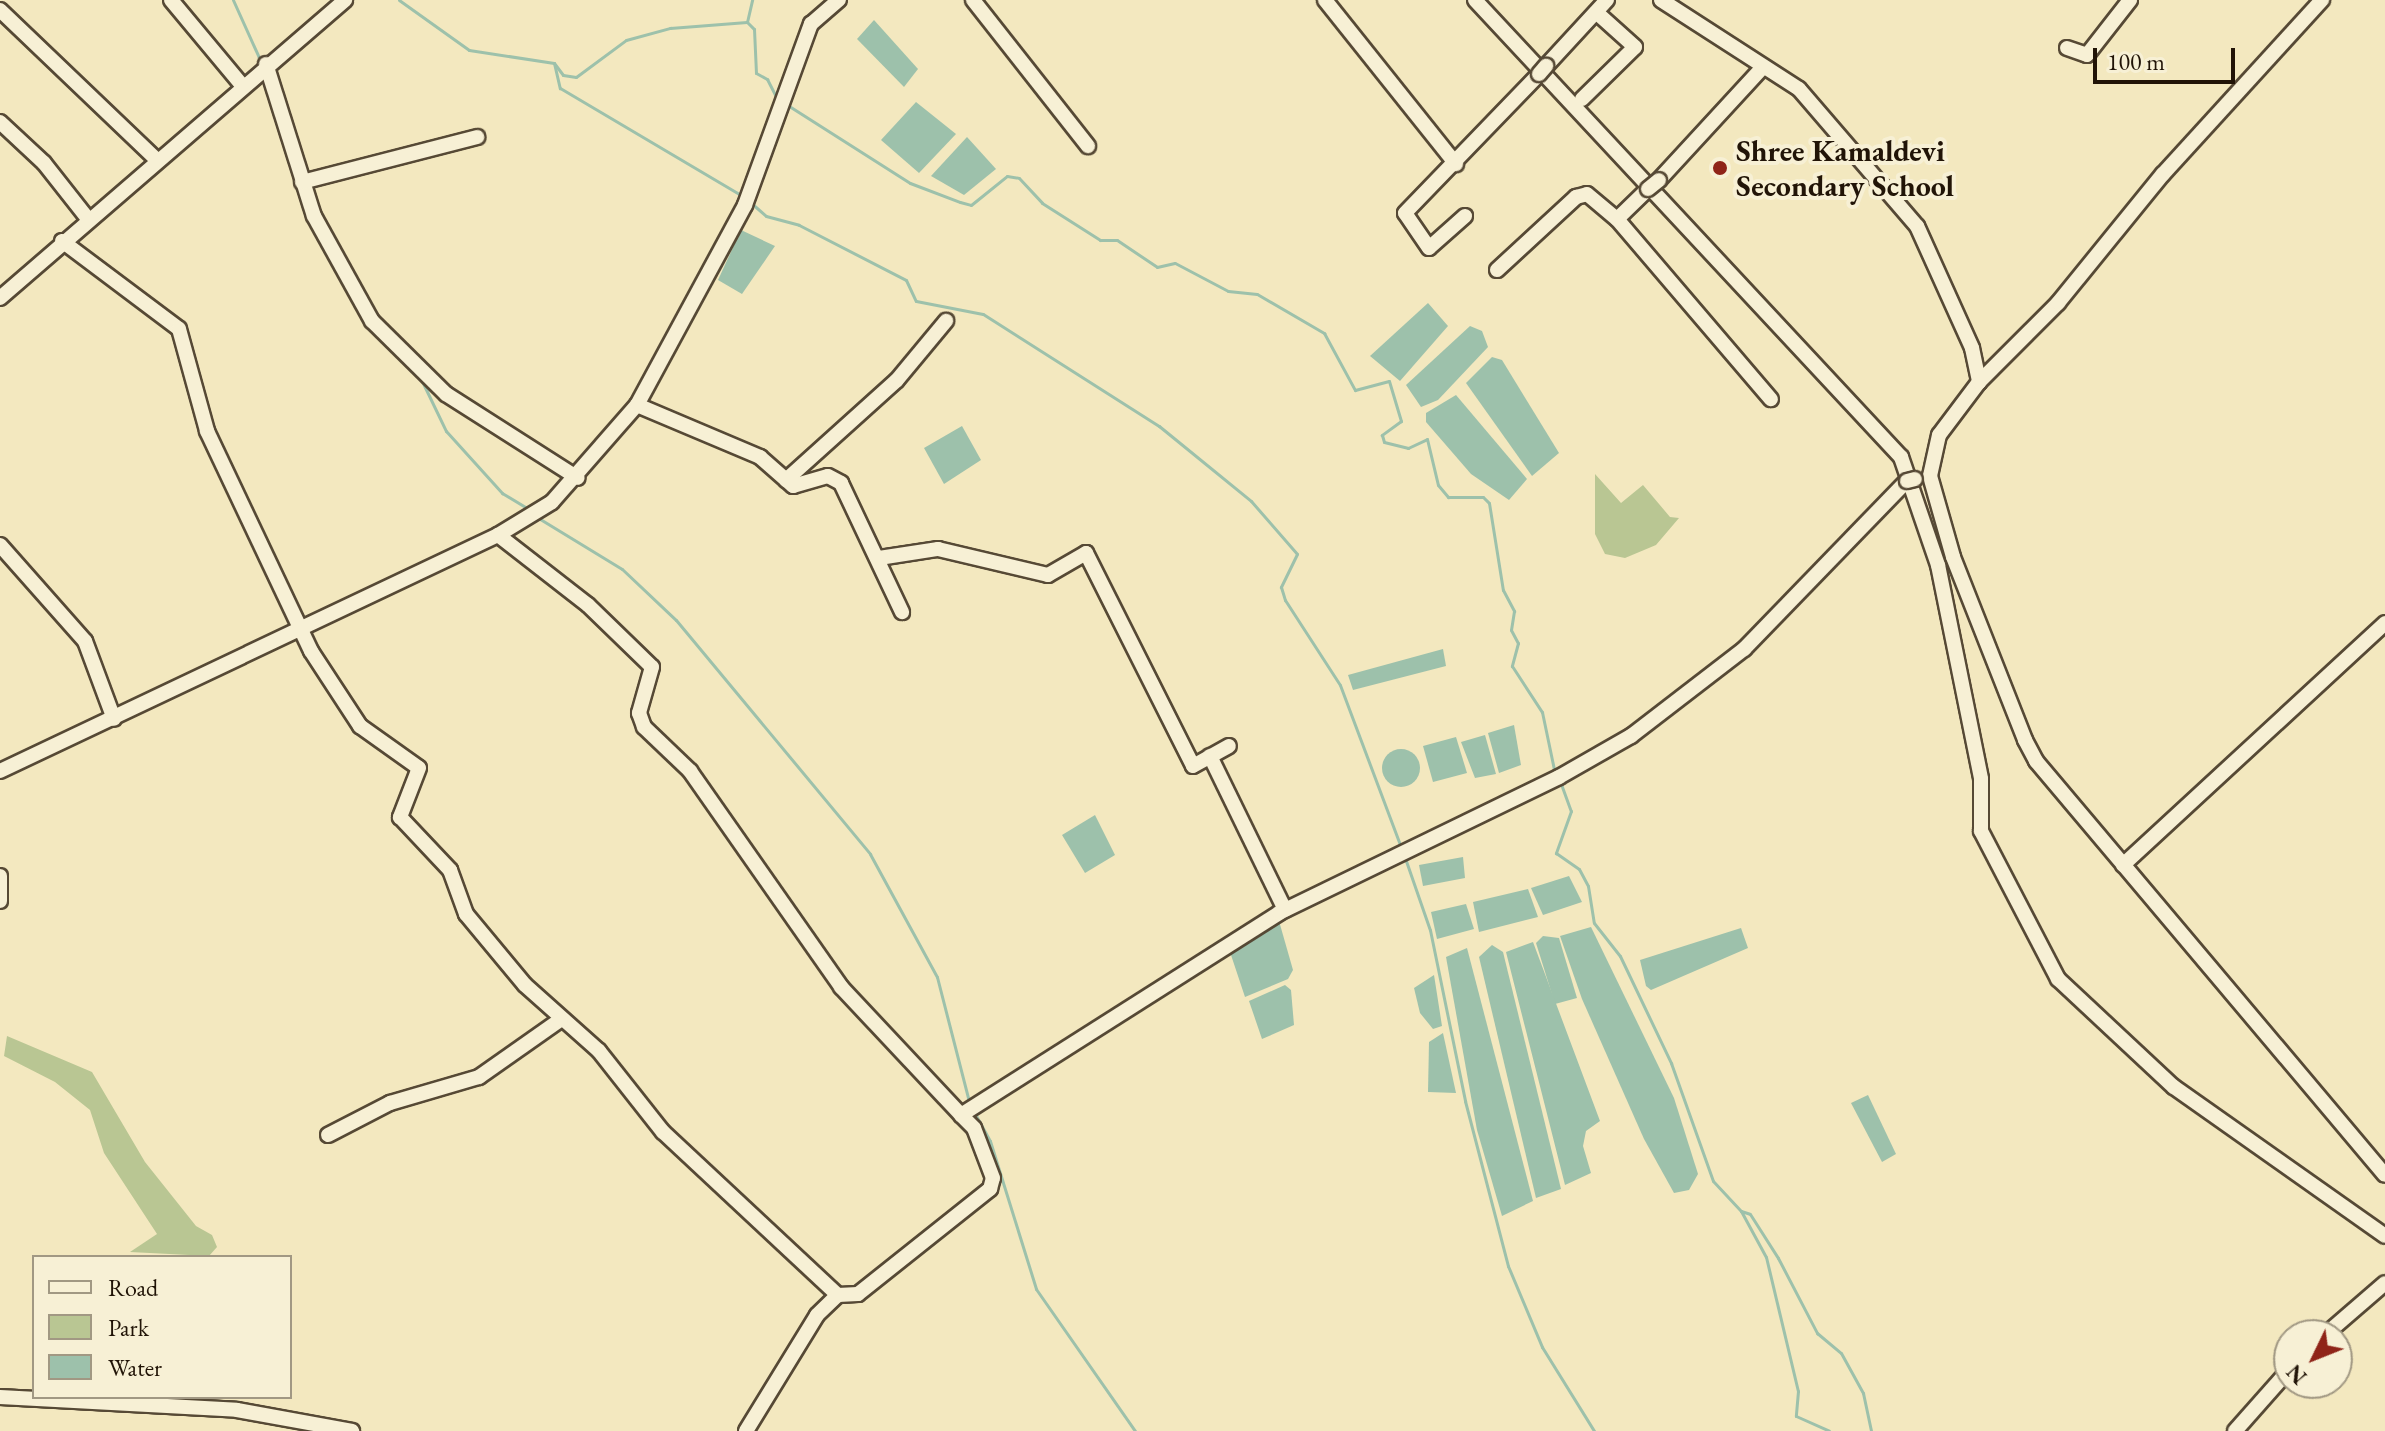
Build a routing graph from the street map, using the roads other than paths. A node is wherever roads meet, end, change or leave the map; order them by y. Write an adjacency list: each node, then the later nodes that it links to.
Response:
1 (171, 0): 16 (street)
2 (345, 0): 14 (street)
3 (839, 0): 33 (street)
4 (973, 0): 20 (street)
5 (1325, 0): 22 (street)
6 (1475, 0): 55 (street)
7 (1607, 0): 12 (street)
8 (1661, 0): 15 (street)
9 (2130, 0): 13 (street)
10 (2322, 0): 31 (street)
11 (0, 10): 21 (street)
12 (1596, 12): 17 (street); 22 (street)
13 (2067, 48)
14 (266, 64): 16 (street); 23 (street)
15 (1763, 67): 26 (street); 31 (street)
16 (241, 84): 21 (street)
17 (1582, 99)
18 (0, 122): 25 (street)
19 (477, 137): 23 (street)
20 (1088, 146)
21 (156, 159): 25 (street)
22 (1456, 164): 24 (street)
23 (302, 182): 34 (street)
24 (1465, 216)
25 (88, 219): 27 (street)
26 (1617, 219): 28 (street); 32 (street)
27 (62, 241): 29 (street); 42 (street)
28 (1497, 270)
29 (0, 298)
30 (946, 321): 36 (street)
31 (1979, 382): 35 (street)
32 (1771, 399)
33 (637, 405): 34 (street); 36 (street)
34 (578, 478): 37 (street)
35 (1917, 479): 47 (street); 50 (street)
36 (786, 480): 39 (street)
37 (498, 535): 42 (street); 52 (street)
38 (0, 545): 43 (street)
39 (879, 558): 40 (street); 45 (street)
40 (902, 612)
41 (2385, 623): 47 (street)
42 (299, 625): 43 (street); 51 (street)
43 (114, 719): 46 (street)
44 (1229, 746): 45 (street)
45 (1210, 756): 50 (street)
46 (0, 771)
47 (2123, 865): 54 (street)
48 (0, 876): 49 (street)
49 (0, 901)
50 (1285, 910): 52 (street)
51 (560, 1020): 53 (street); 57 (street)
52 (961, 1115): 57 (street)
53 (328, 1135)
54 (2385, 1175)
55 (2385, 1236)
56 (2385, 1283): 58 (street)
57 (838, 1295): 64 (street)
58 (2343, 1319)
59 (2273, 1388): 65 (street)
60 (0, 1397): 61 (street)
61 (32, 1399)
62 (36, 1399): 63 (street)
63 (352, 1431)
64 (746, 1431)
65 (2235, 1431)

